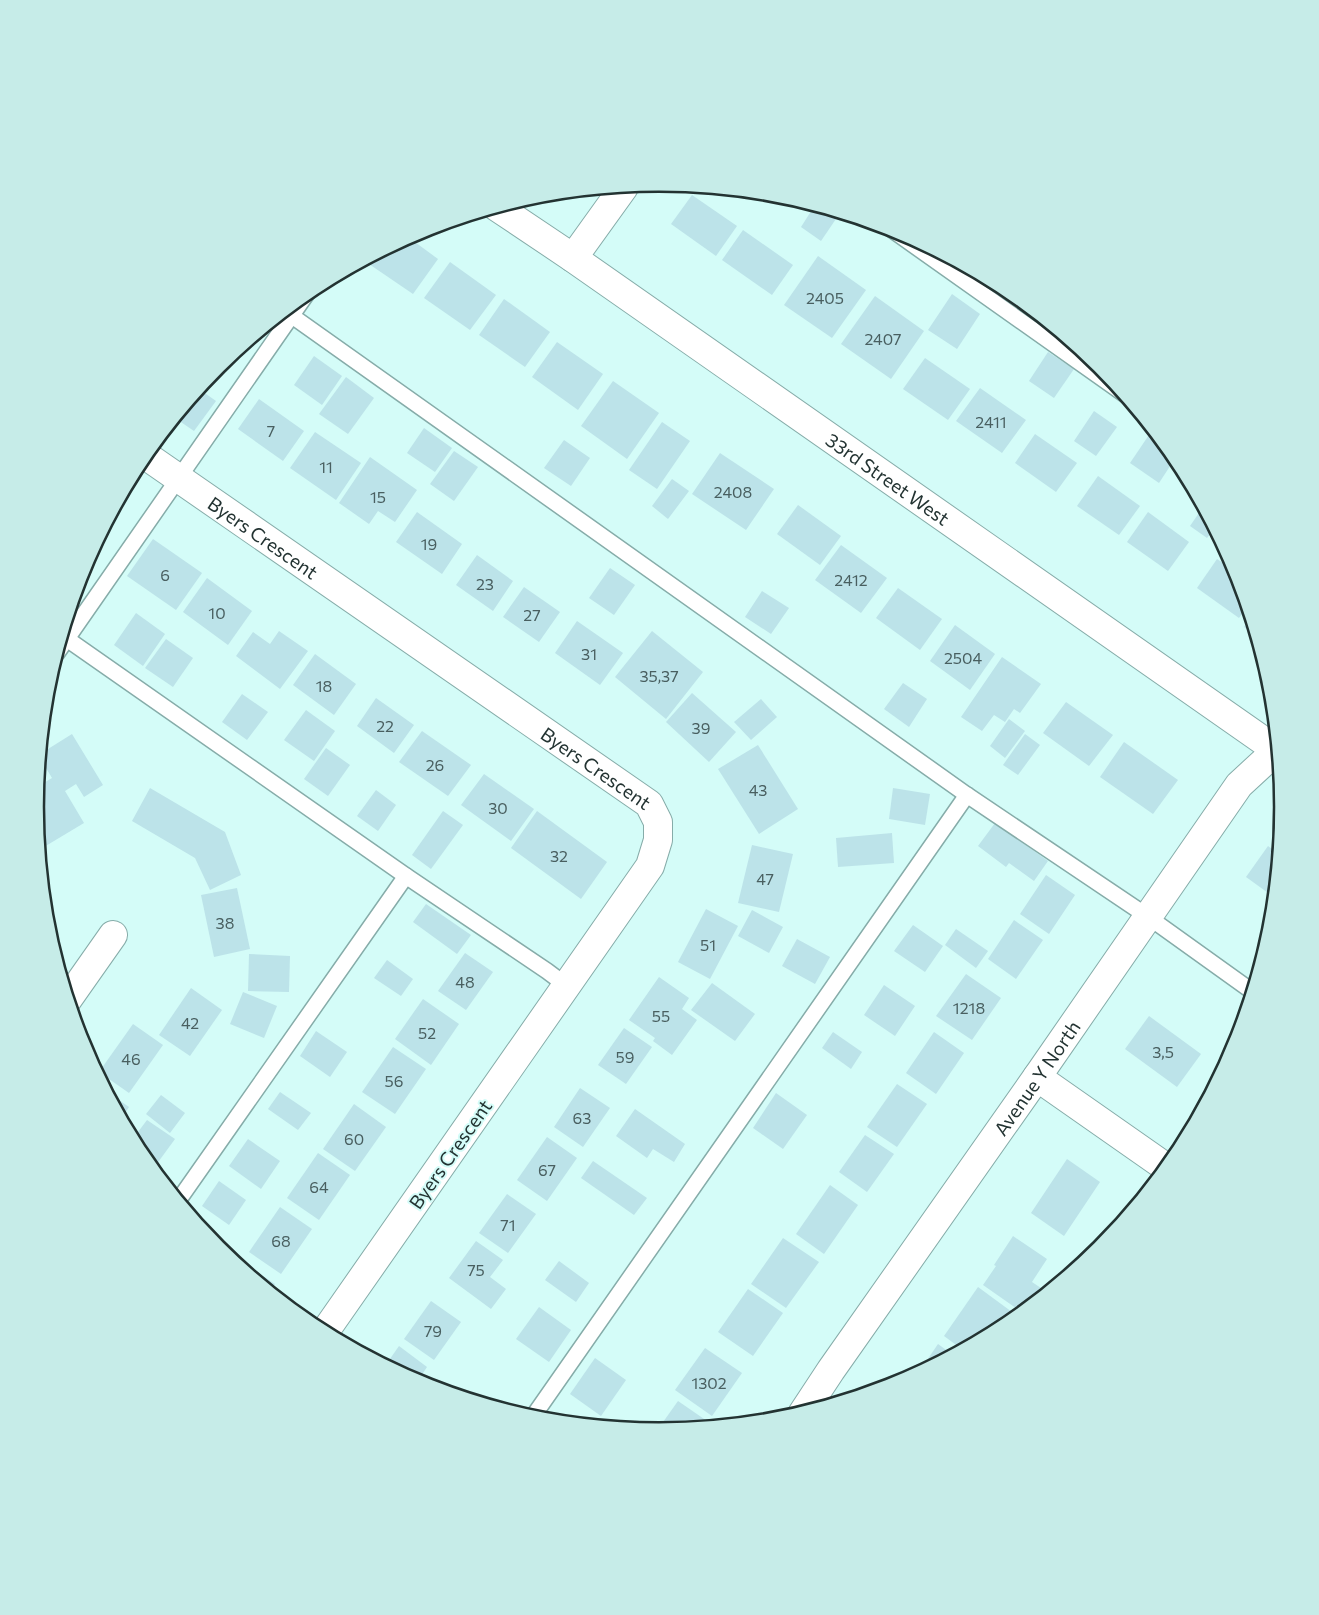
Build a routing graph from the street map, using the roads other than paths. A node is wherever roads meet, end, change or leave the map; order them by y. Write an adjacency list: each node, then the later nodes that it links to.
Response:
1 (619, 193): 4 (street)
2 (504, 212): 4 (street, 33rd Street West)
3 (917, 249): 7 (lane)
4 (573, 258): 12 (street, 33rd Street West)
5 (291, 315): 14 (lane)
6 (285, 319): 9 (lane)
7 (1099, 376)
8 (152, 460): 9 (street, Byers Crescent)
9 (178, 478): 10 (lane); 18 (street, Byers Crescent)
10 (68, 637)
11 (67, 639): 15 (lane)
12 (1272, 746)
13 (1273, 755): 16 (street, Avenue Y North)
14 (967, 795): 16 (lane); 26 (lane)
15 (406, 876): 18 (lane); 23 (lane)
16 (1147, 916): 19 (lane); 21 (street, Avenue Y North)
17 (113, 935): 20 (street)
18 (567, 986): 24 (street, Byers Crescent)
19 (1248, 988)
20 (72, 993)
21 (1037, 1077): 22 (street); 25 (street, Avenue Y North)
22 (1161, 1163)
23 (182, 1195)
24 (329, 1326)
25 (817, 1402)
26 (537, 1411)

